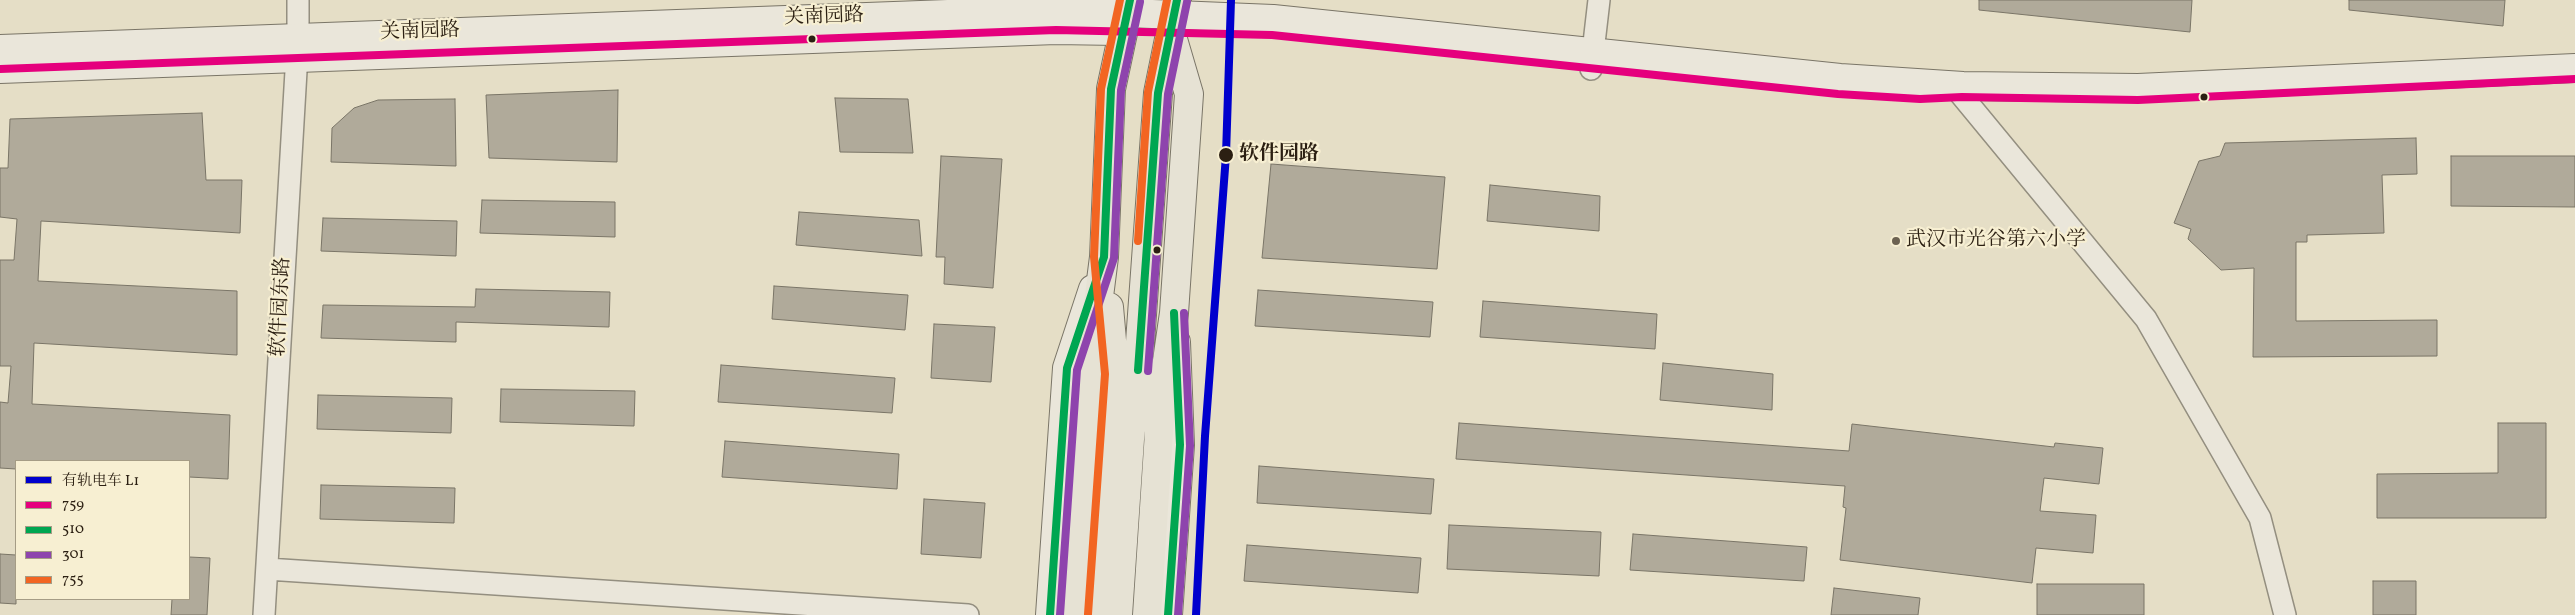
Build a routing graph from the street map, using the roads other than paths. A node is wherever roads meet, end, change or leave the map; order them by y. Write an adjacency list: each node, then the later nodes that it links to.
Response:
1 (298, 0): 5 (street, 软件园东路)
2 (1599, 0): 7 (street)
3 (1127, 15): 4 (main road, 关南园路); 5 (main road, 关南园路); 12 (main road)
4 (1174, 16): 7 (main road, 关南园路); 13 (main road); 14 (main road)
5 (297, 47): 6 (main road, 关南园路); 9 (main road, 关南园路); 15 (street, 软件园东路)
6 (0, 49)
7 (1592, 61): 11 (main road, 关南园路)
8 (2575, 68): 11 (main road, 关南园路)
9 (0, 69)
10 (2575, 79): 11 (main road, 关南园路)
11 (1958, 91): 24 (street)
12 (1104, 257): 14 (main road); 18 (main road)
13 (1174, 313): 22 (main road); 23 (main road)
14 (1108, 438): 19 (main road); 20 (main road); 21 (main road)
15 (267, 569): 16 (street, 软件园东路); 17 (street)
16 (264, 615)
17 (968, 615)
18 (1050, 615)
19 (1072, 615)
20 (1098, 615)
21 (1118, 615)
22 (1147, 615)
23 (1168, 615)
24 (2285, 615)

